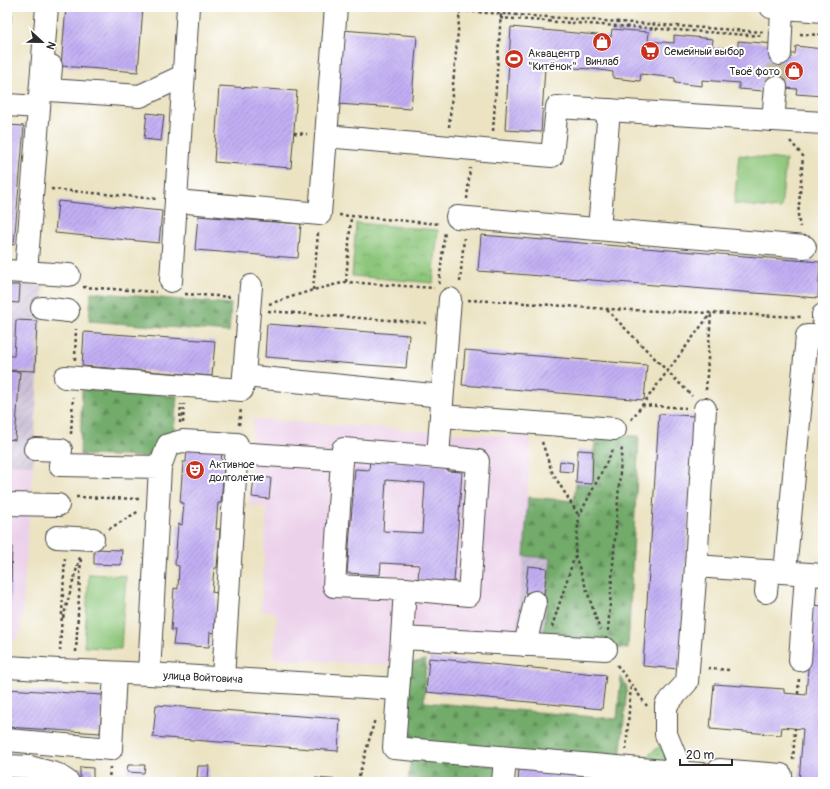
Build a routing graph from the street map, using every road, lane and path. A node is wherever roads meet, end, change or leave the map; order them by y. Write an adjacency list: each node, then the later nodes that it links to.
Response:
1 (47, 7): 16 (street)
2 (56, 7): 13 (street)
3 (188, 7): 13 (street)
4 (336, 7): 20 (street)
5 (425, 7): 7 (path)
6 (775, 7): 8 (street); 12 (street)
7 (460, 10): 9 (path); 23 (path)
8 (823, 11)
9 (501, 14): 10 (path); 12 (path)
10 (500, 18): 12 (path); 21 (path)
11 (823, 36): 12 (path)
12 (776, 41)
13 (183, 76): 25 (street)
14 (776, 86): 18 (street)
15 (7, 105): 16 (street)
16 (39, 107): 24 (street)
17 (609, 110): 18 (street); 23 (street); 29 (street)
18 (773, 120): 19 (street)
19 (823, 123)
20 (326, 136): 23 (street); 26 (street)
21 (492, 136)
22 (790, 140): 30 (path)
23 (447, 146)
24 (33, 187): 25 (path); 31 (street)
25 (176, 201): 26 (street); 33 (street)
26 (320, 214): 27 (path); 36 (path)
27 (351, 216): 34 (path); 34 (path)
28 (457, 217): 29 (street)
29 (599, 229): 30 (street)
30 (805, 247)
31 (16, 271): 32 (street)
32 (70, 275)
33 (171, 281)
34 (346, 282): 36 (path)
35 (251, 286): 40 (street)
36 (313, 290): 40 (path)
37 (458, 299): 39 (path); 45 (street)
38 (42, 308): 41 (street)
39 (606, 309): 42 (path); 47 (path)
40 (249, 310): 45 (path); 49 (street)
41 (68, 311)
42 (711, 313): 44 (path); 47 (path); 52 (path)
43 (823, 315): 44 (street)
44 (823, 318)
45 (448, 325): 51 (street)
46 (823, 336): 69 (street)
47 (667, 371): 52 (path); 52 (path)
48 (64, 377): 50 (street)
49 (243, 383): 50 (street); 51 (street); 57 (path)
50 (183, 386): 55 (path)
51 (441, 406): 53 (street); 58 (street)
52 (705, 409): 68 (street)
53 (536, 424): 54 (street); 64 (path)
54 (618, 439): 64 (path); 78 (path)
55 (180, 441): 57 (street); 60 (street)
56 (34, 449): 60 (street)
57 (237, 449): 59 (street); 84 (street)
58 (438, 457): 59 (street); 71 (street)
59 (342, 460): 71 (street)
60 (160, 468): 61 (street)
61 (158, 499): 62 (path); 66 (path); 83 (street)
62 (67, 501): 63 (street)
63 (7, 504)
64 (579, 516): 67 (path)
65 (61, 537): 66 (street); 74 (path)
66 (93, 539)
67 (575, 555): 77 (path); 78 (path)
68 (696, 566): 69 (street); 94 (street)
69 (776, 572): 70 (street); 72 (street)
70 (815, 574): 79 (street)
71 (405, 589): 75 (street)
72 (766, 592)
73 (535, 602): 76 (street)
74 (61, 622): 81 (path); 81 (path)
75 (402, 638): 76 (street); 86 (street)
76 (524, 644): 77 (street)
77 (546, 646): 78 (street)
78 (606, 649): 85 (path)
79 (800, 660)
80 (7, 667): 81 (street, улица Войтовича)
81 (67, 671): 82 (street, улица Войтовича)
82 (115, 673): 83 (street, улица Войтовича); 90 (street)
83 (149, 674): 84 (street, улица Войтовича)
84 (223, 679): 86 (street, улица Войтовича)
85 (631, 684): 87 (path); 93 (path)
86 (398, 689): 91 (street)
87 (649, 709)
88 (376, 714): 98 (path)
89 (795, 728): 96 (path)
90 (7, 740)
91 (505, 758): 93 (street); 99 (street)
92 (7, 766): 97 (street)
93 (624, 768): 94 (street)
94 (682, 773): 95 (street)
95 (712, 779): 96 (street)
96 (781, 779)
97 (68, 782)
98 (358, 782)
99 (503, 782)

